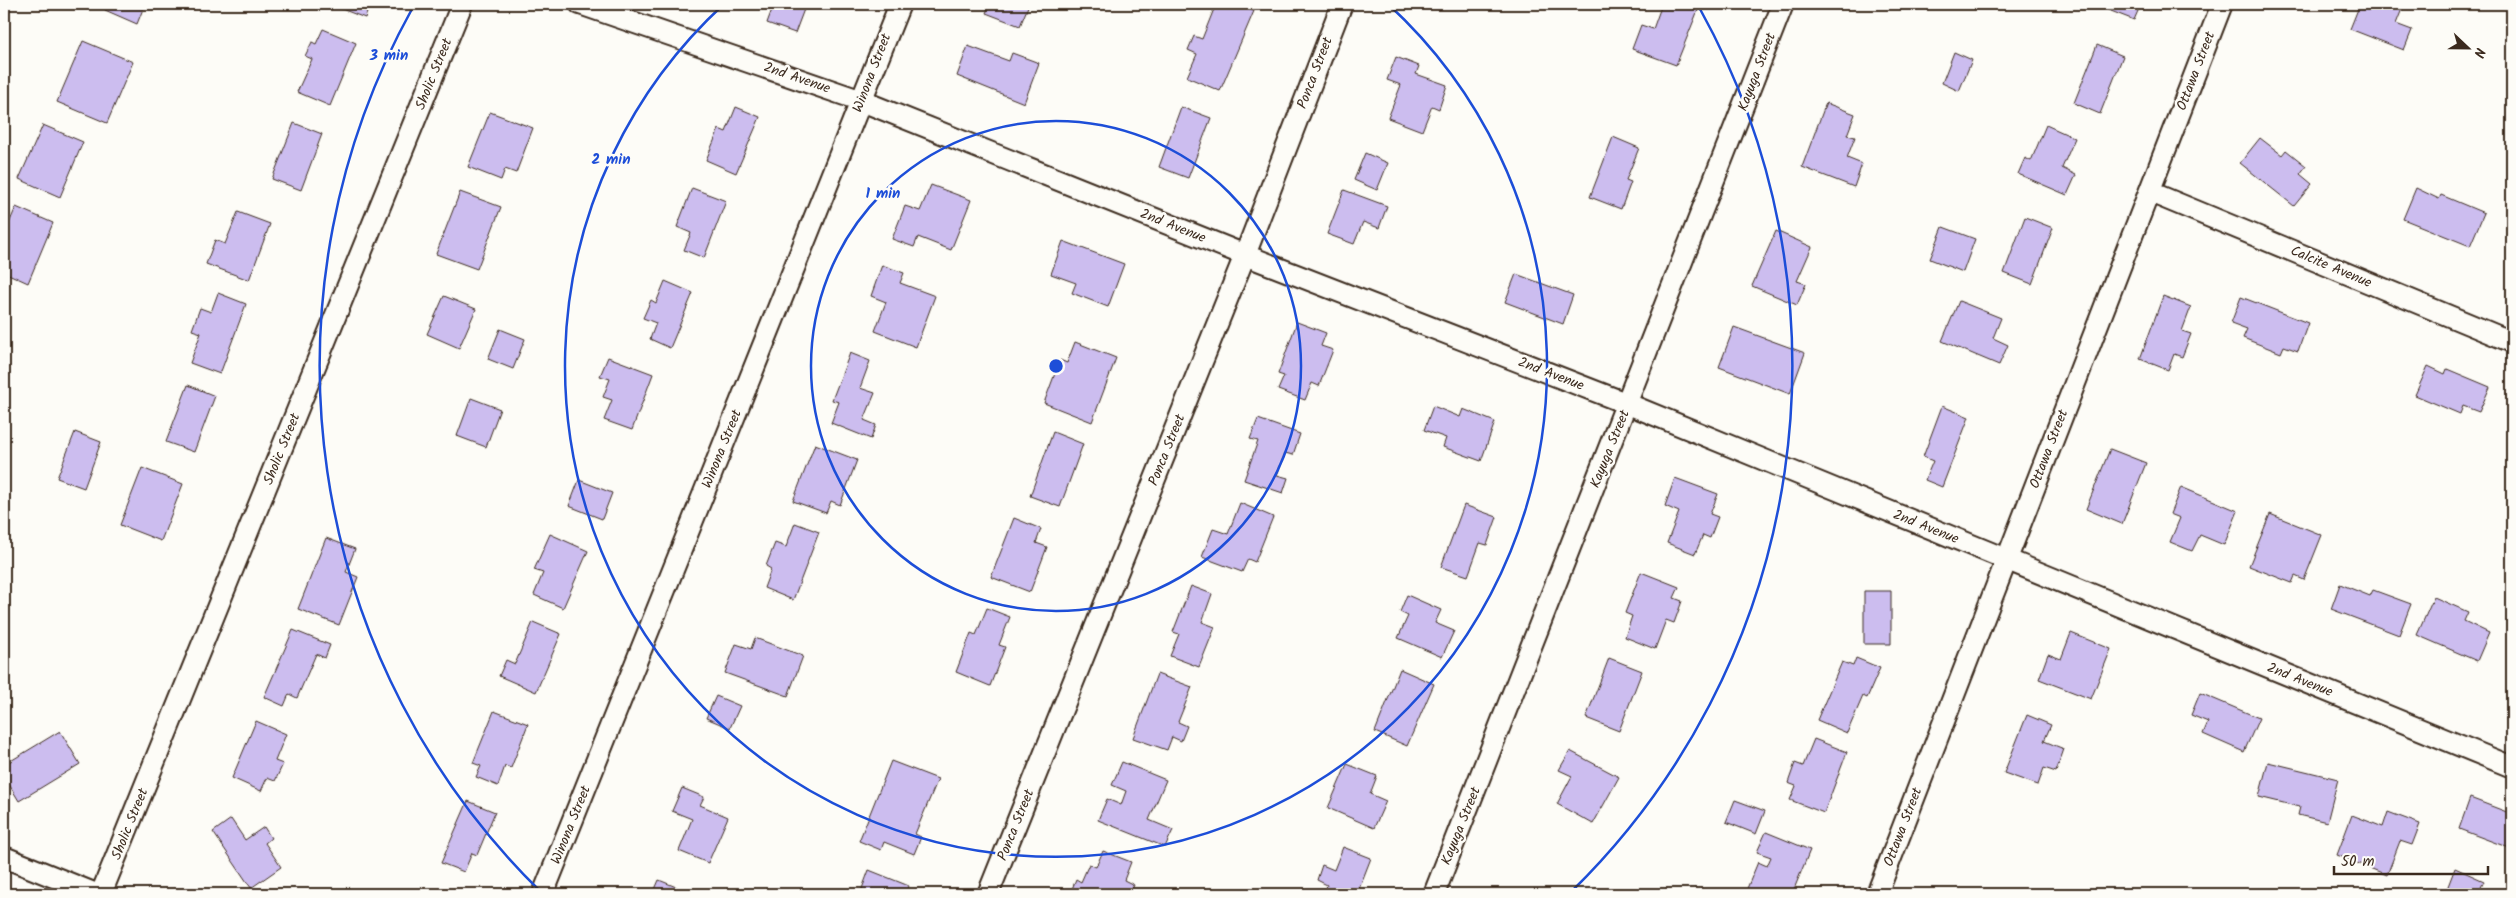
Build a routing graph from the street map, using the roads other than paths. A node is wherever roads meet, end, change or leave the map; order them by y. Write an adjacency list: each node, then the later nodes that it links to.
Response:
1 (462, 4): 16 (street, Sholic Street)
2 (580, 4): 7 (street, 2nd Avenue)
3 (900, 4): 7 (street, Winona Street)
4 (1342, 4): 9 (street, Ponca Street)
5 (1783, 4): 11 (street, Kayuga Street)
6 (2222, 4): 8 (street, Ottawa Street)
7 (862, 101): 9 (street, 2nd Avenue); 17 (street, Winona Street)
8 (2150, 192): 10 (street, Calcite Avenue); 12 (street, Ottawa Street)
9 (1245, 255): 11 (street, 2nd Avenue); 18 (street, Ponca Street)
10 (2512, 342)
11 (1628, 404): 12 (street, 2nd Avenue); 19 (street, Kayuga Street)
12 (2005, 559): 13 (street, 2nd Avenue); 20 (street, Ottawa Street)
13 (2512, 767)
14 (4, 857): 15 (street)
15 (96, 894)
16 (101, 894)
17 (543, 894)
18 (988, 894)
19 (1434, 894)
20 (1877, 894)

